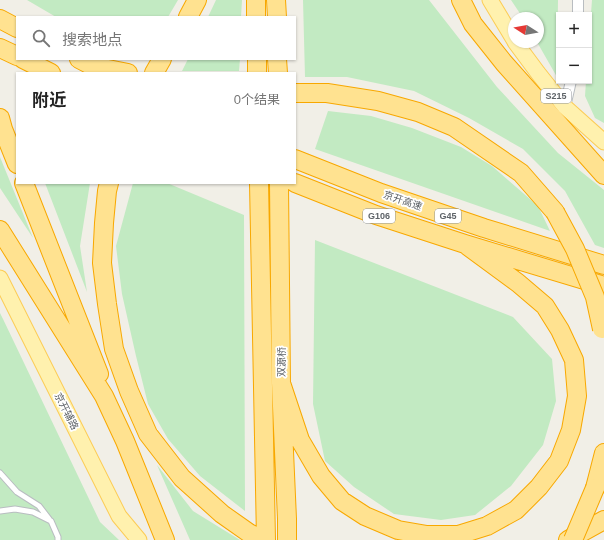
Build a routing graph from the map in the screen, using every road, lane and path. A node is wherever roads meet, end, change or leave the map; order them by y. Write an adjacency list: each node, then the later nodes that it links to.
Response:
1 (197, 0): 9 (highway)
2 (256, 0): 10 (highway)
3 (276, 0): 11 (highway)
4 (454, 0): 13 (highway)
5 (461, 0): 13 (highway)
6 (490, 0): 15 (main road, S215)
7 (578, 0): 8 (street)
8 (578, 12)
9 (189, 16)
10 (256, 16)
11 (277, 16)
12 (0, 20): 14 (highway)
13 (473, 24): 36 (highway)
14 (16, 28)
15 (508, 30)
16 (0, 48): 18 (highway)
17 (520, 48): 31 (main road, S215)
18 (16, 56)
19 (24, 60): 24 (highway)
20 (161, 60): 26 (highway)
21 (257, 60): 27 (highway)
22 (277, 60): 28 (highway)
23 (93, 66): 25 (highway)
24 (49, 72)
25 (123, 72)
26 (155, 72)
27 (257, 72)
28 (278, 72)
29 (570, 84): 31 (street)
30 (296, 93): 47 (highway, bridge)
31 (565, 106): 33 (main road, S215)
32 (0, 118): 35 (highway)
33 (604, 142)
34 (296, 159): 44 (highway, 京开高速 / G45)
35 (16, 162)
36 (604, 175)
37 (296, 183): 43 (highway, G106)
38 (24, 184): 49 (highway)
39 (109, 184): 58 (highway)
40 (259, 184): 59 (highway, 双源桥)
41 (279, 184): 48 (highway, 双源桥)
42 (0, 230): 49 (highway)
43 (465, 244): 46 (highway); 48 (highway)
44 (604, 265)
45 (0, 278): 57 (main road, 京开辅路)
46 (604, 286)
47 (603, 333)
48 (281, 383): 60 (highway, 双源桥)
49 (104, 396): 55 (highway)
50 (604, 453): 62 (highway, bridge)
51 (0, 473): 54 (lane)
52 (0, 511): 54 (lane)
53 (604, 520): 61 (highway)
54 (51, 522): 56 (lane)
55 (162, 532)
56 (58, 540)
57 (139, 540)
58 (263, 540)
59 (266, 540)
60 (287, 540)
61 (568, 540)
62 (572, 540)

